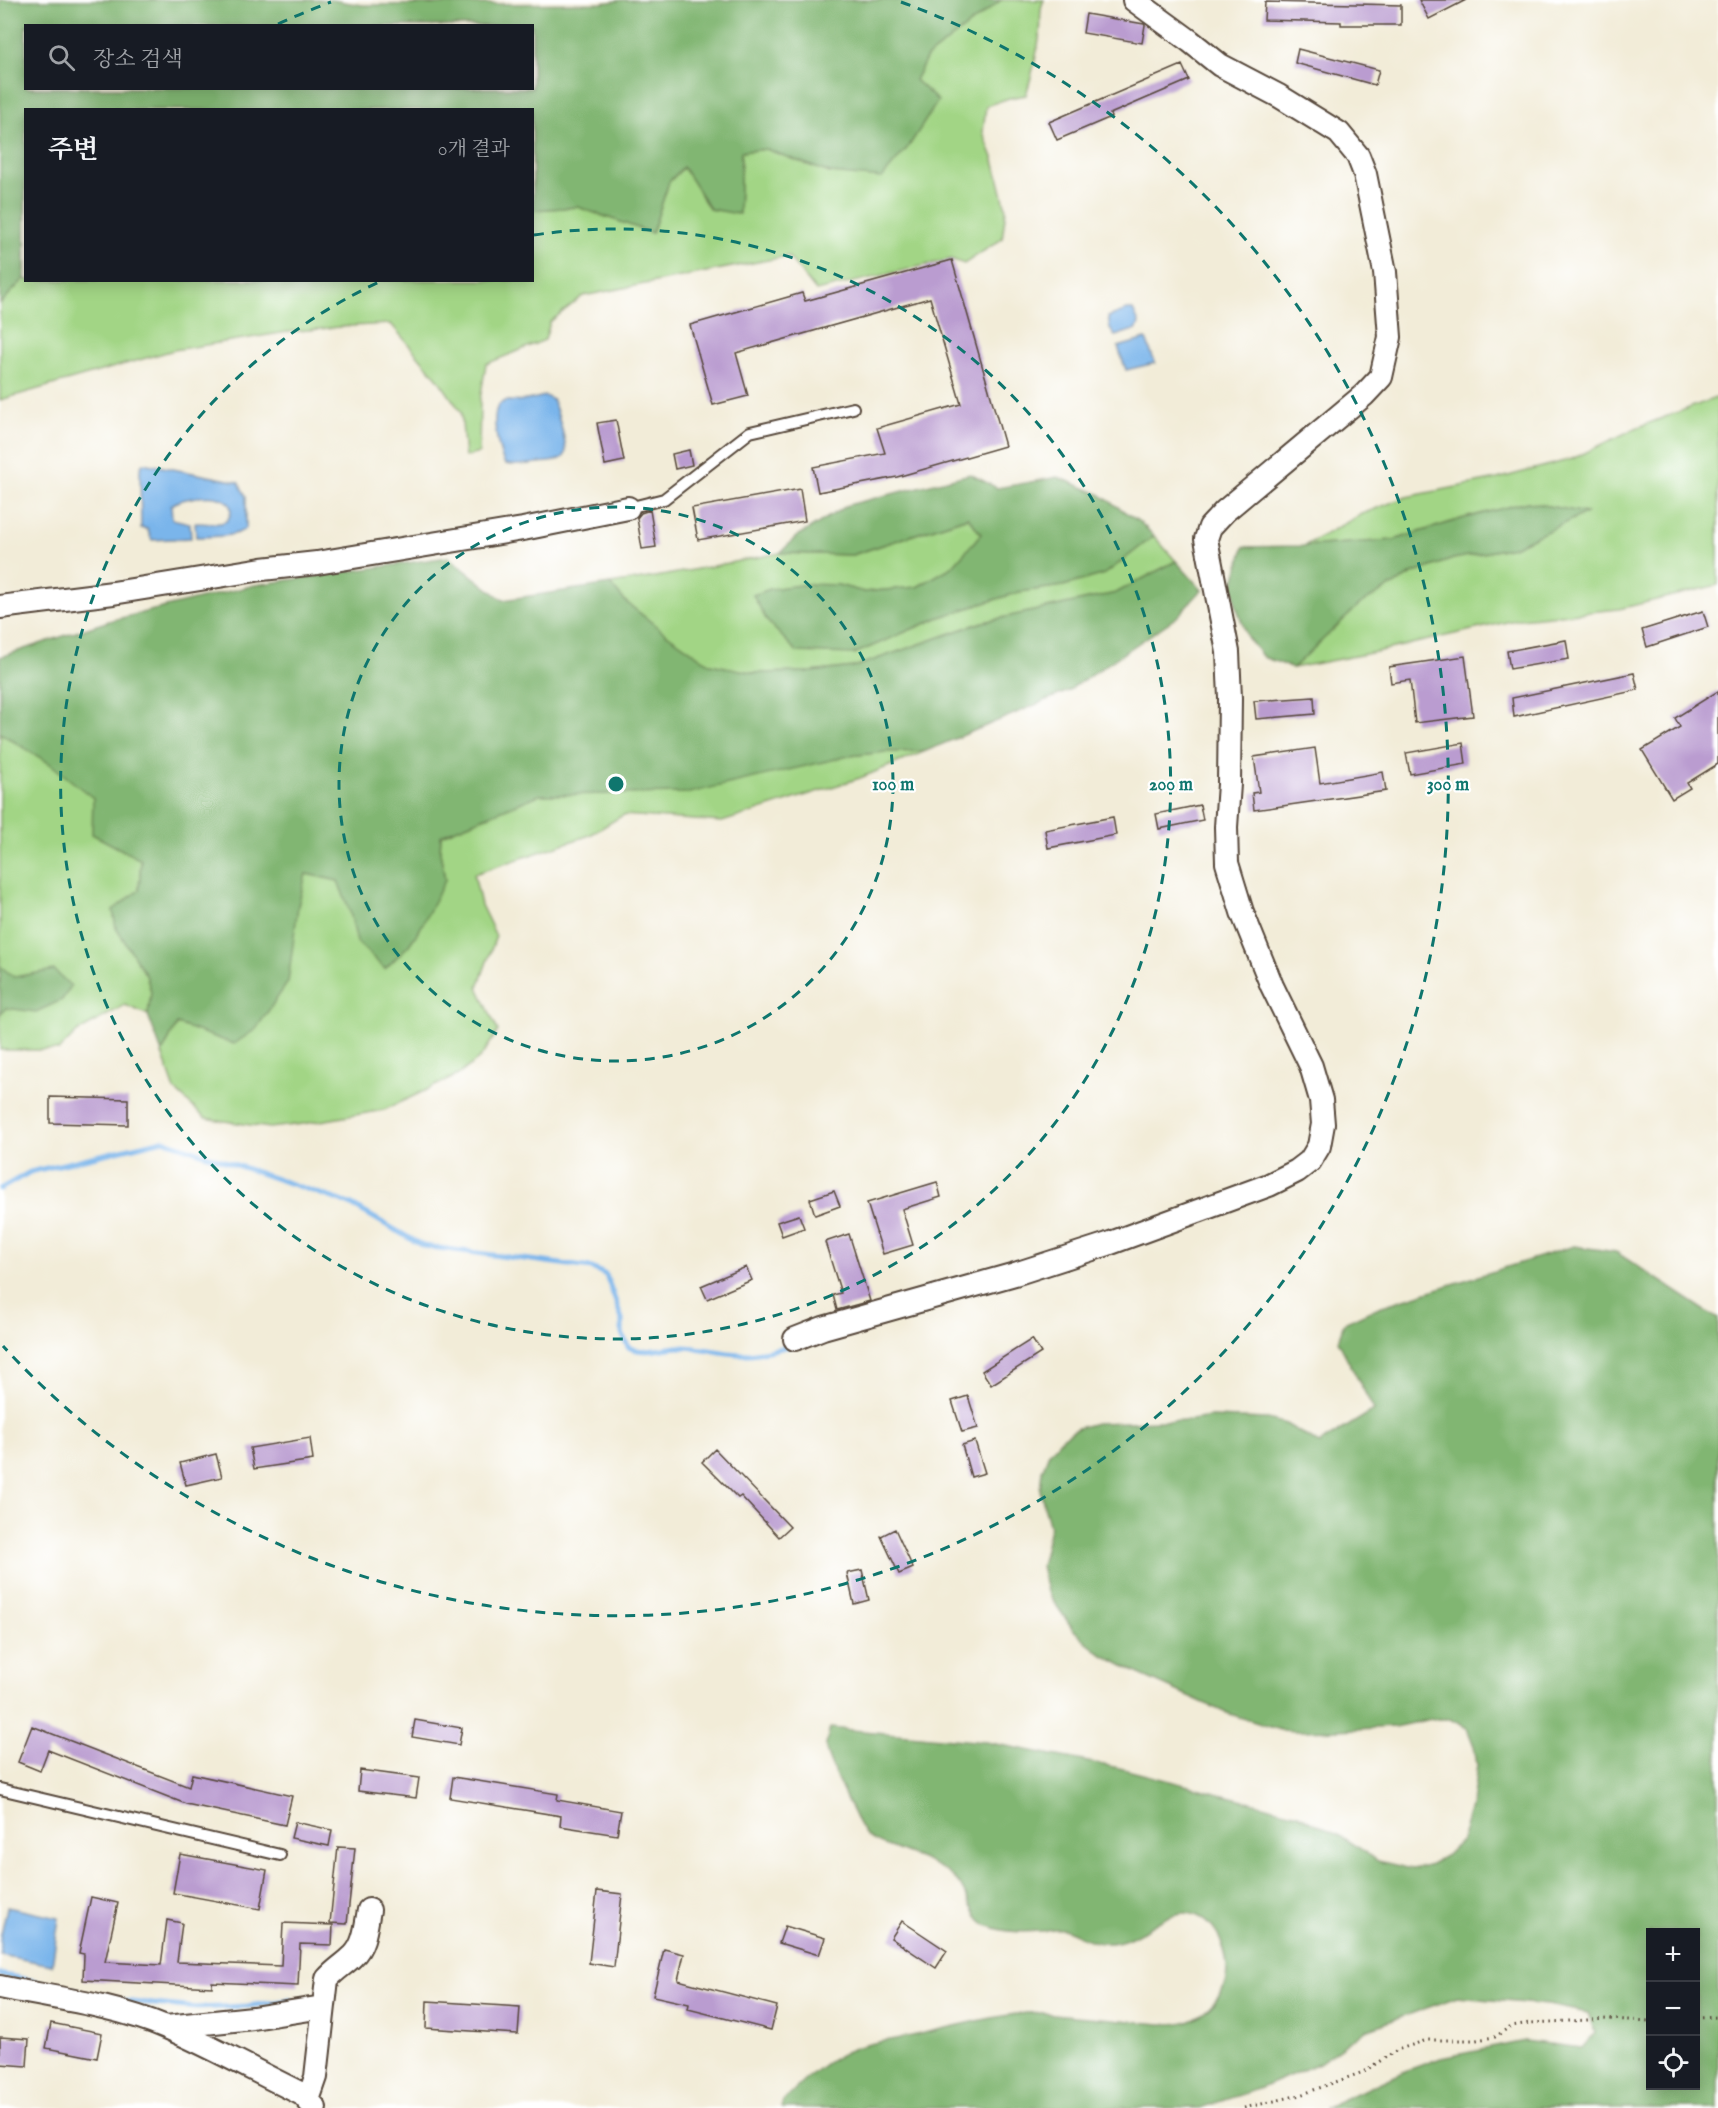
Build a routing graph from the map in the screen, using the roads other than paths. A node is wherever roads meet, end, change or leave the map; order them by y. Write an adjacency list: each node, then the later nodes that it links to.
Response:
1 (1134, 0): 5 (street)
2 (853, 408): 3 (lane)
3 (628, 508): 4 (street)
4 (0, 607)
5 (795, 1339)
6 (0, 1789): 7 (lane)
7 (280, 1855)
8 (369, 1910): 10 (street)
9 (0, 1987): 11 (street)
10 (323, 2007): 11 (street); 12 (street)
11 (166, 2027): 12 (street)
12 (312, 2104)

